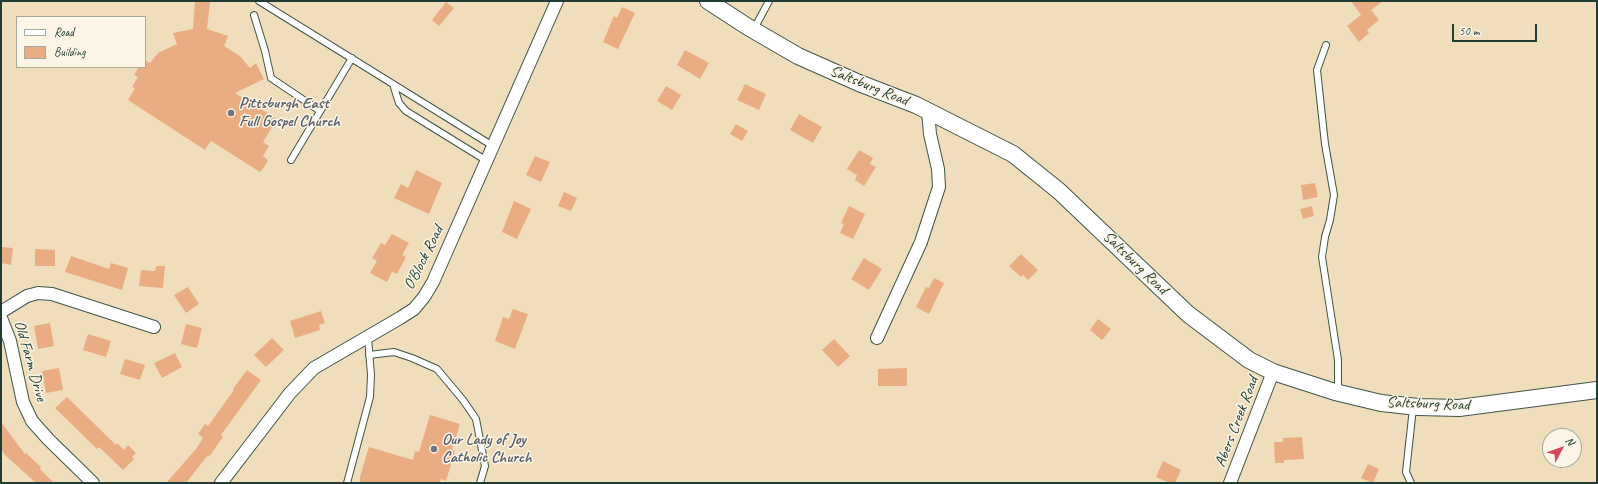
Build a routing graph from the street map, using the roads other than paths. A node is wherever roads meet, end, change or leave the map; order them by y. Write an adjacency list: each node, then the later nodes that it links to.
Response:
1 (259, 1): 8 (lane)
2 (557, 1): 12 (street, O'Block Road)
3 (708, 1): 6 (main road, Saltsburg Road)
4 (769, 1): 6 (lane)
5 (254, 15): 10 (lane)
6 (753, 30): 11 (main road, Saltsburg Road)
7 (1326, 45): 23 (lane)
8 (352, 58): 9 (lane); 10 (lane)
9 (393, 84): 12 (lane); 14 (lane)
10 (320, 111): 13 (lane)
11 (928, 111): 19 (street); 21 (main road, Saltsburg Road)
12 (493, 146): 14 (street, O'Block Road)
13 (291, 160)
14 (487, 161): 18 (street, O'Block Road)
15 (1, 312): 17 (street)
16 (1, 318): 25 (street, Old Farm Drive)
17 (154, 327)
18 (368, 338): 20 (lane); 26 (street, O'Block Road)
19 (877, 338)
20 (369, 355): 27 (lane); 28 (lane)
21 (1273, 372): 23 (main road, Saltsburg Road); 29 (street, Abers Creek Road)
22 (1597, 390): 24 (main road, Saltsburg Road)
23 (1338, 393): 24 (main road, Saltsburg Road)
24 (1413, 406): 30 (lane)
25 (93, 483)
26 (221, 483)
27 (346, 483)
28 (480, 483)
29 (1230, 483)
30 (1411, 483)

